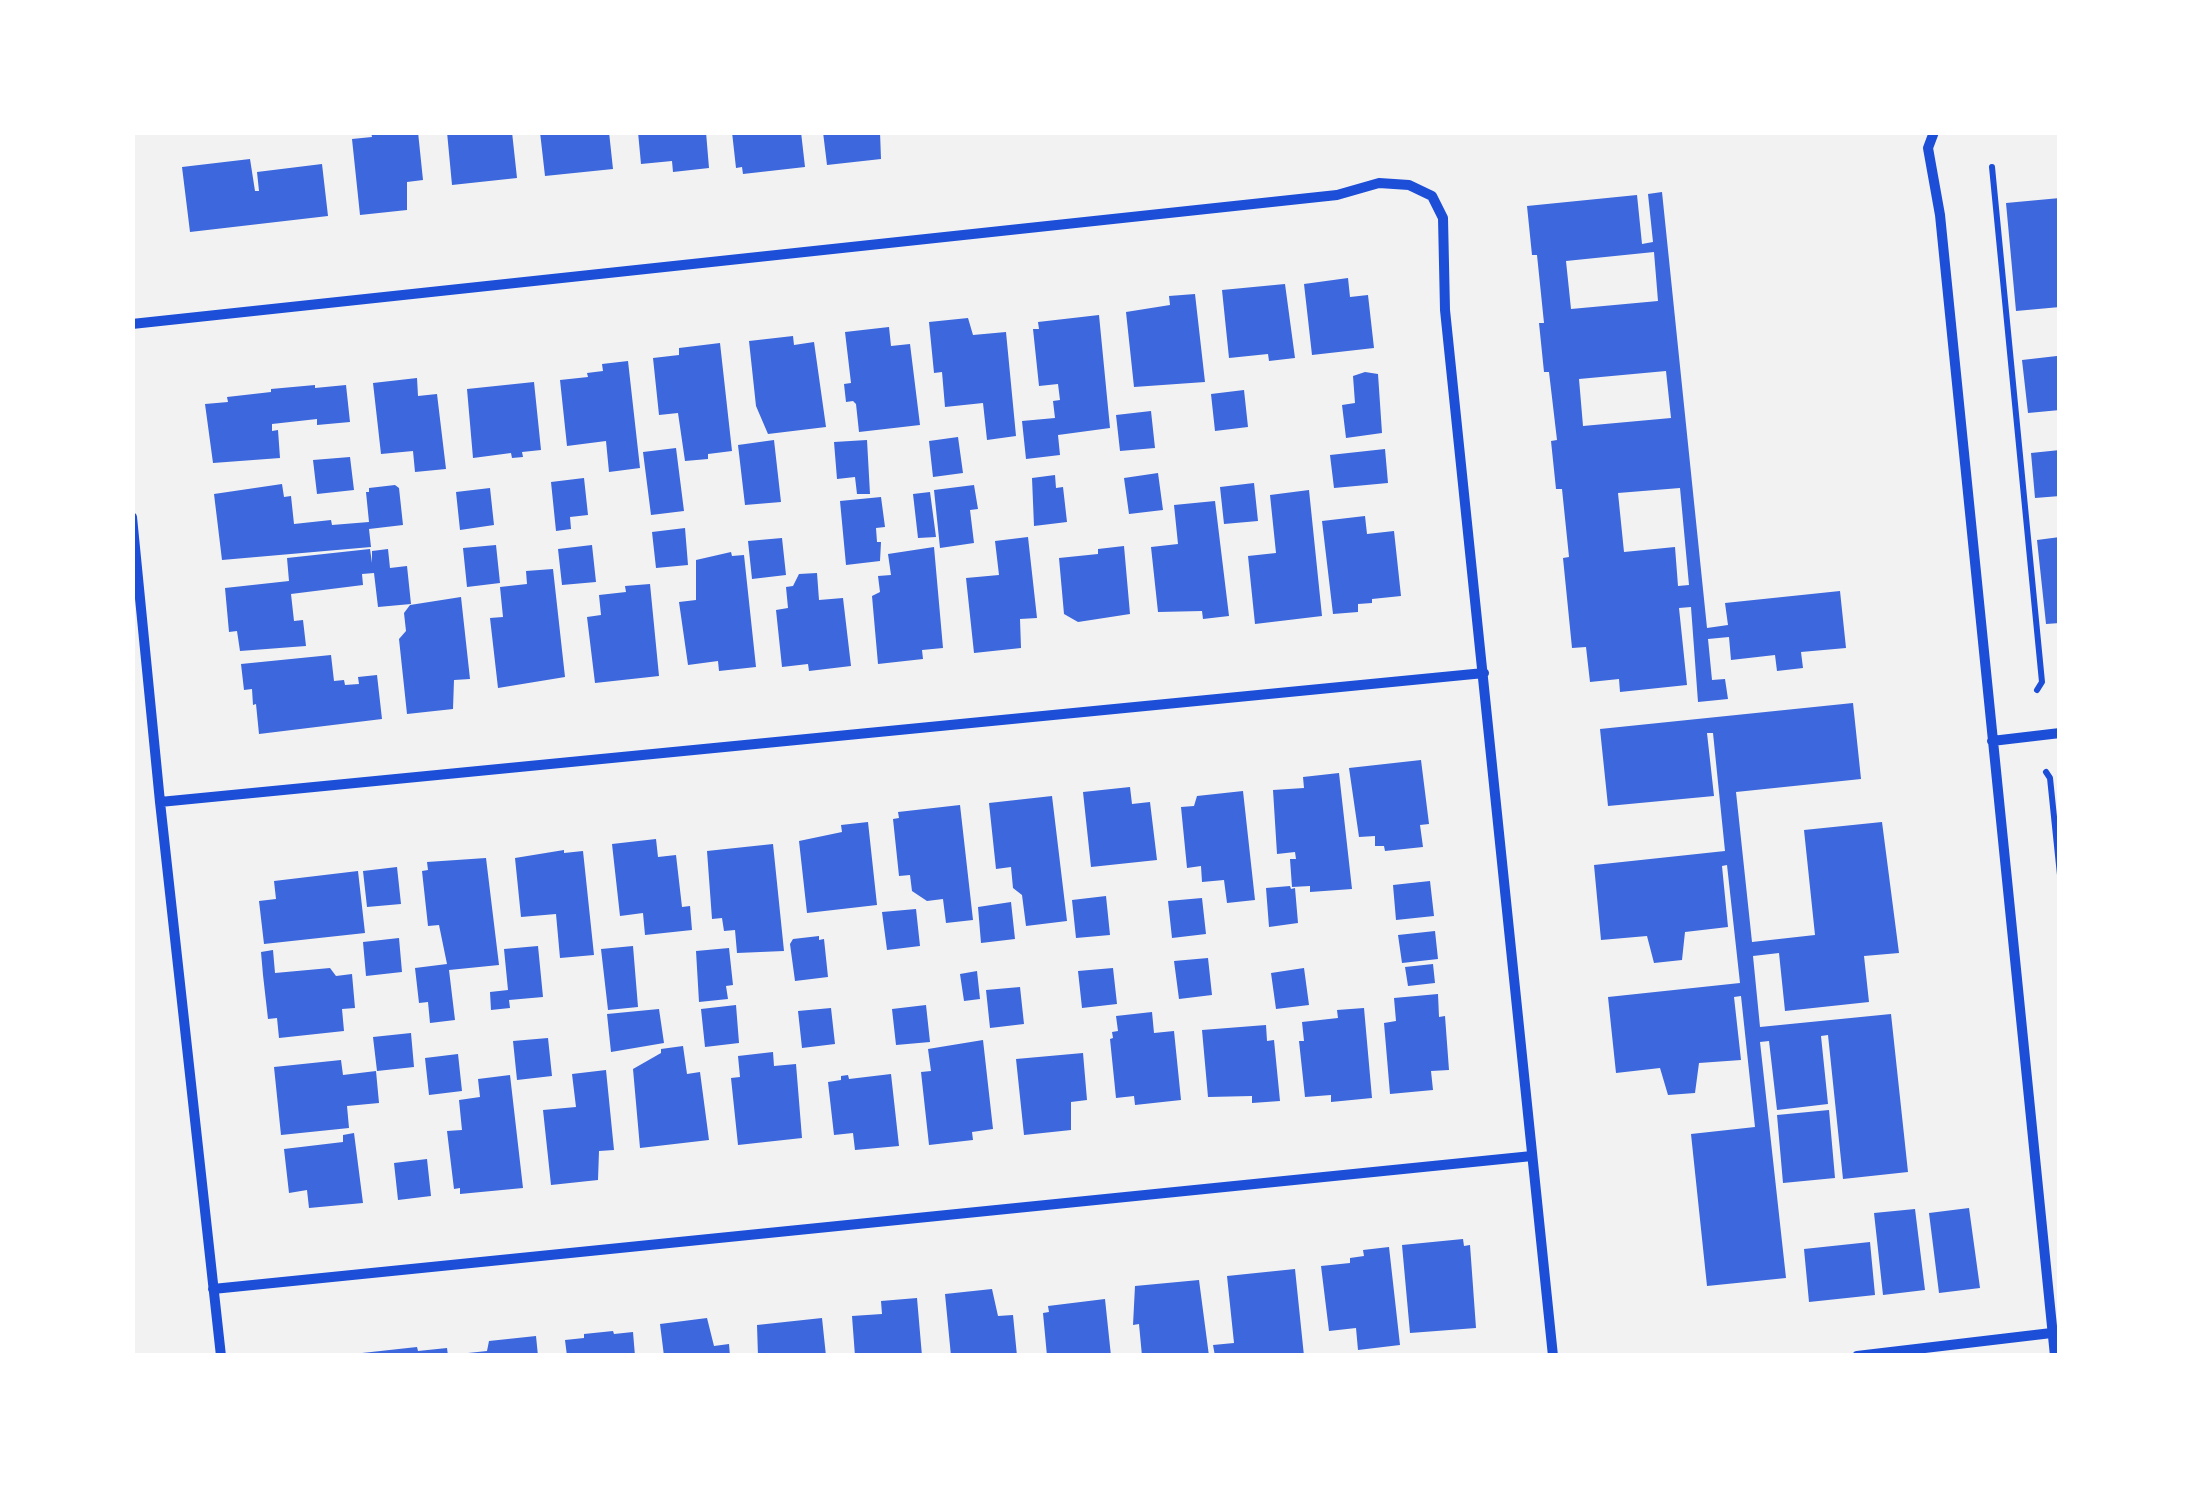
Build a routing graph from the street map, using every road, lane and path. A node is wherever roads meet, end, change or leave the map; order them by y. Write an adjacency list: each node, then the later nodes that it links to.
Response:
1 (1934, 132): 8 (street)
2 (1992, 167): 6 (path)
3 (132, 324): 5 (street)
4 (132, 517): 10 (street)
5 (1484, 673): 10 (street); 12 (street)
6 (2036, 690)
7 (2060, 733): 8 (street)
8 (1992, 741): 14 (street)
9 (2046, 772): 11 (path)
10 (160, 802): 13 (street)
11 (2060, 875)
12 (1532, 1156): 13 (street); 16 (street)
13 (214, 1288): 15 (street)
14 (2056, 1333): 17 (street); 18 (street)
15 (220, 1356)
16 (1552, 1356)
17 (1857, 1356)
18 (2055, 1356)

